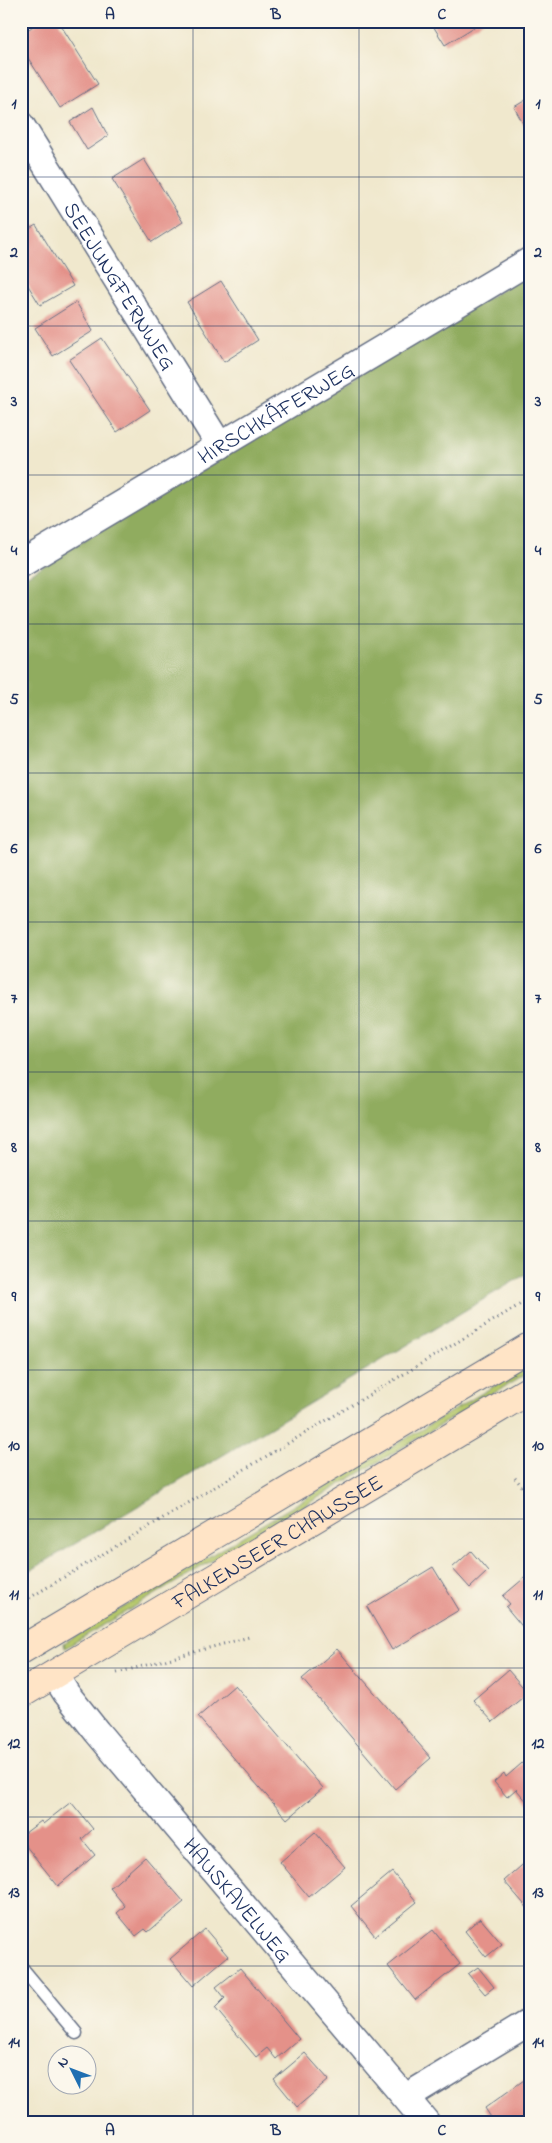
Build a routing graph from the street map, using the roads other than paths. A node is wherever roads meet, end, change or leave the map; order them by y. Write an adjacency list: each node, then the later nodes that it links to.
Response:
1 (21, 125): 3 (street, SEEJUNGFERNWEG)
2 (531, 260): 3 (street, HIRSCHKÄFERWEG)
3 (220, 446): 4 (street, HIRSCHKÄFERWEG)
4 (21, 564)
5 (531, 1346): 7 (main road, FALKENSEER CHAUSSEE)
6 (531, 1389): 8 (main road, FALKENSEER CHAUSSEE)
7 (28, 1646): 8 (main road)
8 (54, 1674): 9 (main road, FALKENSEER CHAUSSEE); 13 (street, HAUSKAVELWEG)
9 (21, 1694)
10 (21, 1967): 12 (lane)
11 (531, 2021): 13 (street)
12 (76, 2033)
13 (406, 2097): 14 (street, HAUSKAVELWEG)
14 (426, 2122)

